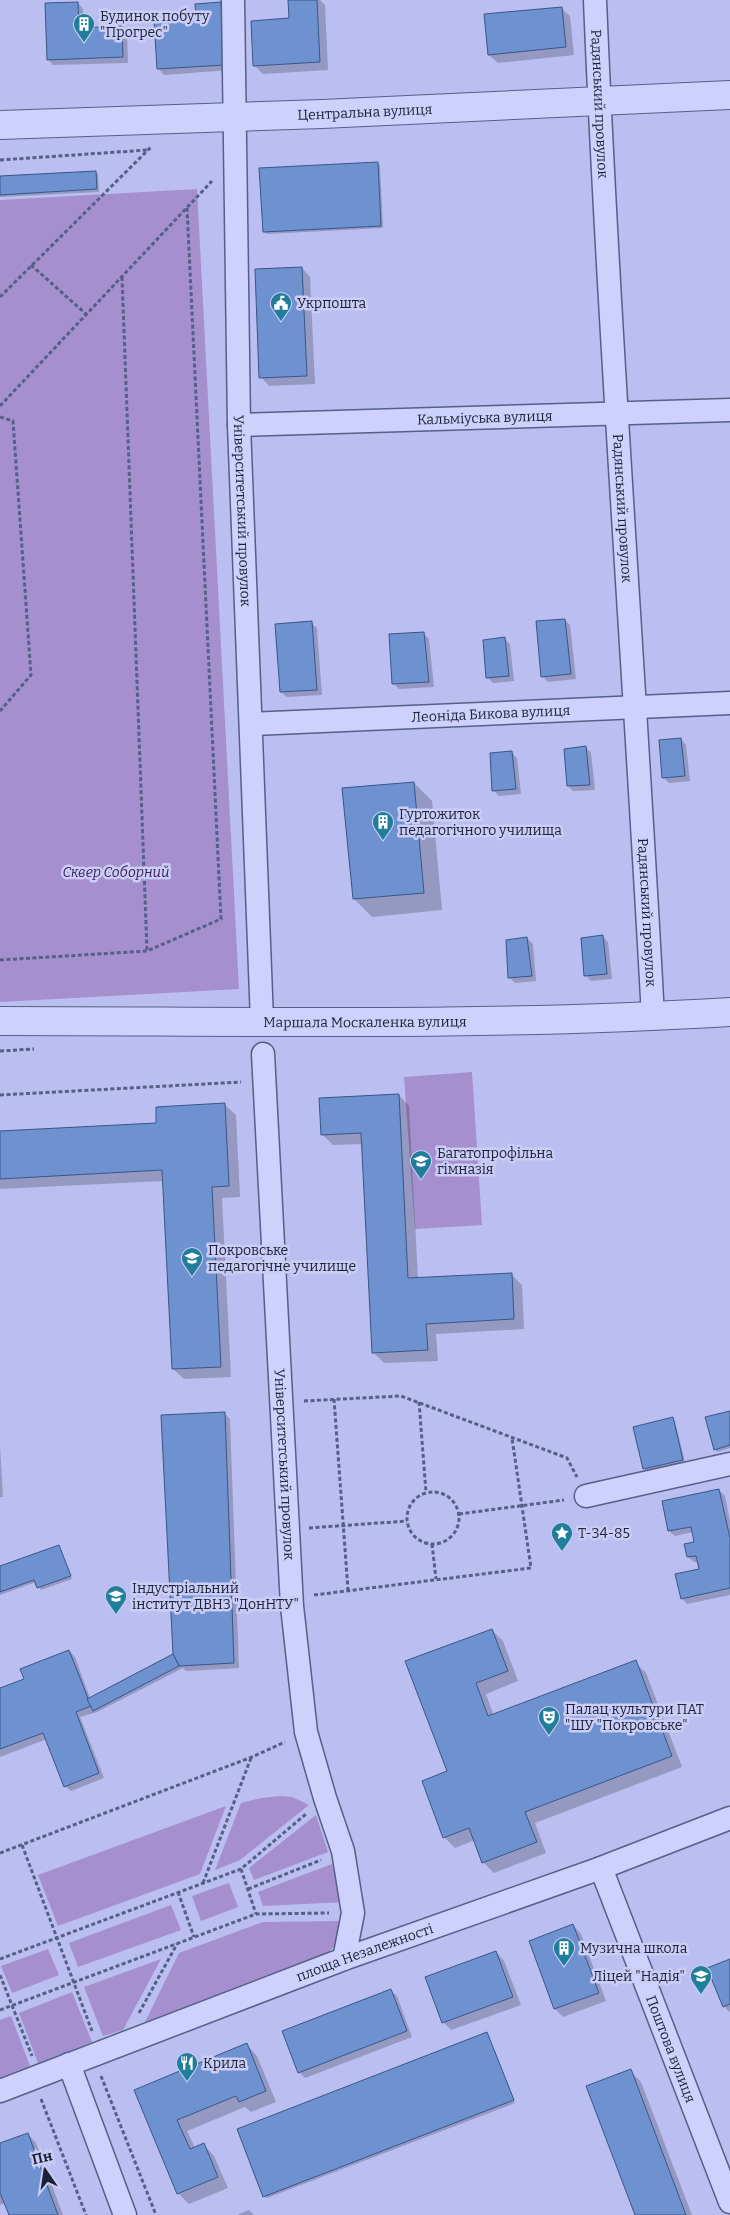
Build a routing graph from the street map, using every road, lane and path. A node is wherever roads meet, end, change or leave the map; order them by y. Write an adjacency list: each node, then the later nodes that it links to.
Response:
1 (233, 0): 5 (street, Університетський провулок)
2 (595, 0): 4 (street, Радянський провулок)
3 (730, 95): 4 (street, Центральна вулиця)
4 (599, 101): 5 (street, Центральна вулиця); 18 (street, Радянський провулок)
5 (236, 116): 6 (street, Центральна вулиця); 9 (street, Університетський провулок)
6 (181, 118): 7 (street, Центральна вулиця); 8 (path)
7 (0, 125)
8 (148, 150): 10 (path); 12 (path)
9 (237, 155): 11 (path); 20 (street, Університетський провулок)
10 (0, 160)
11 (187, 208): 13 (path); 25 (path)
12 (31, 265): 14 (path); 15 (path)
13 (122, 277): 15 (path); 25 (path)
14 (0, 297)
15 (86, 314): 16 (path)
16 (0, 406)
17 (730, 410): 18 (street, Кальміуська вулиця)
18 (616, 413): 20 (street, Кальміуська вулиця); 22 (street, Радянський провулок)
19 (0, 417): 23 (path)
20 (239, 425): 24 (street, Університетський провулок)
21 (730, 703): 22 (street, Леоніда Бикова вулиця)
22 (636, 708): 24 (street, Леоніда Бикова вулиця); 28 (street, Радянський провулок)
23 (0, 712)
24 (251, 724): 30 (street, Університетський провулок)
25 (147, 951): 26 (path)
26 (0, 960)
27 (730, 1012): 28 (street, Маршала Москаленка вулиця)
28 (653, 1017): 30 (street, Маршала Москаленка вулиця)
29 (0, 1021): 30 (street, Маршала Москаленка вулиця)
30 (262, 1021)
31 (263, 1054): 32 (street, Університетський провулок)
32 (265, 1080): 33 (path); 35 (street, Університетський провулок)
33 (0, 1095)
34 (334, 1399): 35 (path); 36 (path); 44 (path)
35 (283, 1402): 45 (street, Університетський провулок)
36 (419, 1402): 37 (path); 39 (path)
37 (512, 1438): 40 (path); 41 (path)
38 (730, 1464): 40 (street)
39 (426, 1492): 42 (path); 43 (path)
40 (586, 1496): 41 (path)
41 (522, 1506): 42 (path); 47 (path)
42 (459, 1514): 46 (path)
43 (407, 1521): 44 (path); 46 (path)
44 (342, 1526): 45 (path); 48 (path)
45 (288, 1529): 49 (street, Університетський провулок)
46 (432, 1544): 47 (path)
47 (436, 1580): 48 (path)
48 (348, 1590): 49 (path)
49 (292, 1598): 50 (street, Університетський провулок)
50 (306, 1732): 51 (path); 52 (street, Університетський провулок)
51 (252, 1757): 54 (path); 59 (path)
52 (325, 1798): 55 (street, Університетський провулок); 58 (path)
53 (730, 1818): 57 (street, площа Незалежності)
54 (22, 1845): 56 (path); 65 (path)
55 (343, 1851): 60 (path); 62 (street, Університетський провулок)
56 (0, 1853)
57 (601, 1868): 68 (street, площа Незалежності); 78 (street, Поштова вулиця)
58 (241, 1869): 59 (path); 60 (path)
59 (202, 1883): 61 (path)
60 (248, 1889): 63 (path)
61 (178, 1892): 64 (path); 65 (path)
62 (353, 1913): 63 (path); 68 (street, Університетський провулок)
63 (256, 1914): 64 (path)
64 (194, 1937): 66 (path)
65 (56, 1938): 67 (path); 70 (path)
66 (177, 1944): 70 (path); 73 (path)
67 (0, 1959)
68 (344, 1959): 73 (street, площа Незалежності)
69 (0, 1975): 71 (path)
70 (73, 1982): 71 (path); 74 (path)
71 (12, 2005): 72 (path); 76 (path)
72 (0, 2010)
73 (123, 2044): 74 (street, площа Незалежності)
74 (97, 2054): 75 (street, площа Незалежності); 81 (path)
75 (69, 2064): 76 (street, площа Незалежності); 80 (street)
76 (36, 2077): 77 (street, площа Незалежності); 79 (path)
77 (0, 2091)
78 (730, 2202)
79 (86, 2215)
80 (125, 2215)
81 (156, 2215)

